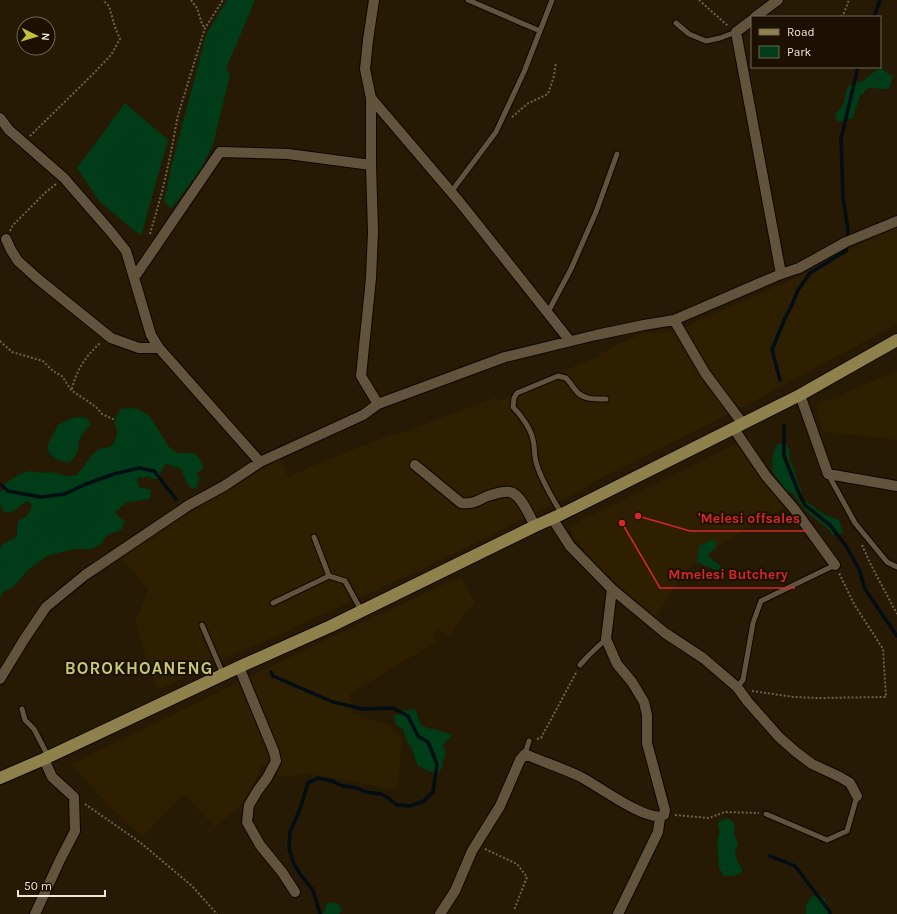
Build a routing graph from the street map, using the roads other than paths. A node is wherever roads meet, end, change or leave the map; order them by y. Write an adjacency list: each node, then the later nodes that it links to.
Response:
1 (374, 0): 10 (street)
2 (468, 0): 8 (lane)
3 (552, 0): 8 (lane)
4 (778, 0): 5 (street)
5 (756, 16)
6 (751, 21): 9 (street)
7 (676, 23): 9 (lane)
8 (540, 31): 14 (lane)
9 (736, 32): 17 (street)
10 (371, 98): 13 (street); 14 (street)
11 (0, 118): 18 (street)
12 (617, 154): 19 (lane)
13 (371, 165): 18 (street); 26 (street)
14 (451, 192): 19 (street)
15 (897, 221): 17 (street)
16 (6, 239): 23 (street)
17 (781, 274): 20 (street)
18 (134, 278): 23 (street)
19 (548, 312): 22 (street)
20 (674, 320): 22 (street); 27 (street)
21 (897, 340): 24 (main road)
22 (570, 341): 26 (street)
23 (159, 348): 28 (street)
24 (800, 396): 27 (main road); 30 (street)
25 (606, 399): 32 (lane)
26 (378, 404): 28 (street)
27 (739, 426): 32 (main road); 35 (street)
28 (260, 462): 46 (street)
29 (415, 465): 33 (street)
30 (828, 474): 31 (street); 36 (lane)
31 (897, 486)
32 (557, 516): 33 (main road); 38 (street)
33 (535, 526): 40 (main road)
34 (314, 538): 37 (lane)
35 (835, 565): 47 (lane)
36 (897, 567)
37 (329, 576): 39 (lane); 40 (lane)
38 (612, 590): 42 (street); 47 (street)
39 (273, 603)
40 (361, 611): 44 (main road)
41 (202, 625): 45 (lane)
42 (606, 639): 43 (lane); 55 (street)
43 (580, 665)
44 (239, 667): 45 (main road); 56 (street)
45 (224, 675): 51 (main road)
46 (0, 679)
47 (740, 690): 53 (street)
48 (22, 709): 51 (lane)
49 (529, 741): 50 (lane)
50 (525, 754): 55 (street); 58 (street)
51 (46, 758): 52 (main road); 57 (street)
52 (0, 778)
53 (857, 796): 54 (lane)
54 (766, 814)
55 (662, 816): 59 (street)
56 (295, 892)
57 (35, 914)
58 (440, 914)
59 (618, 914)

